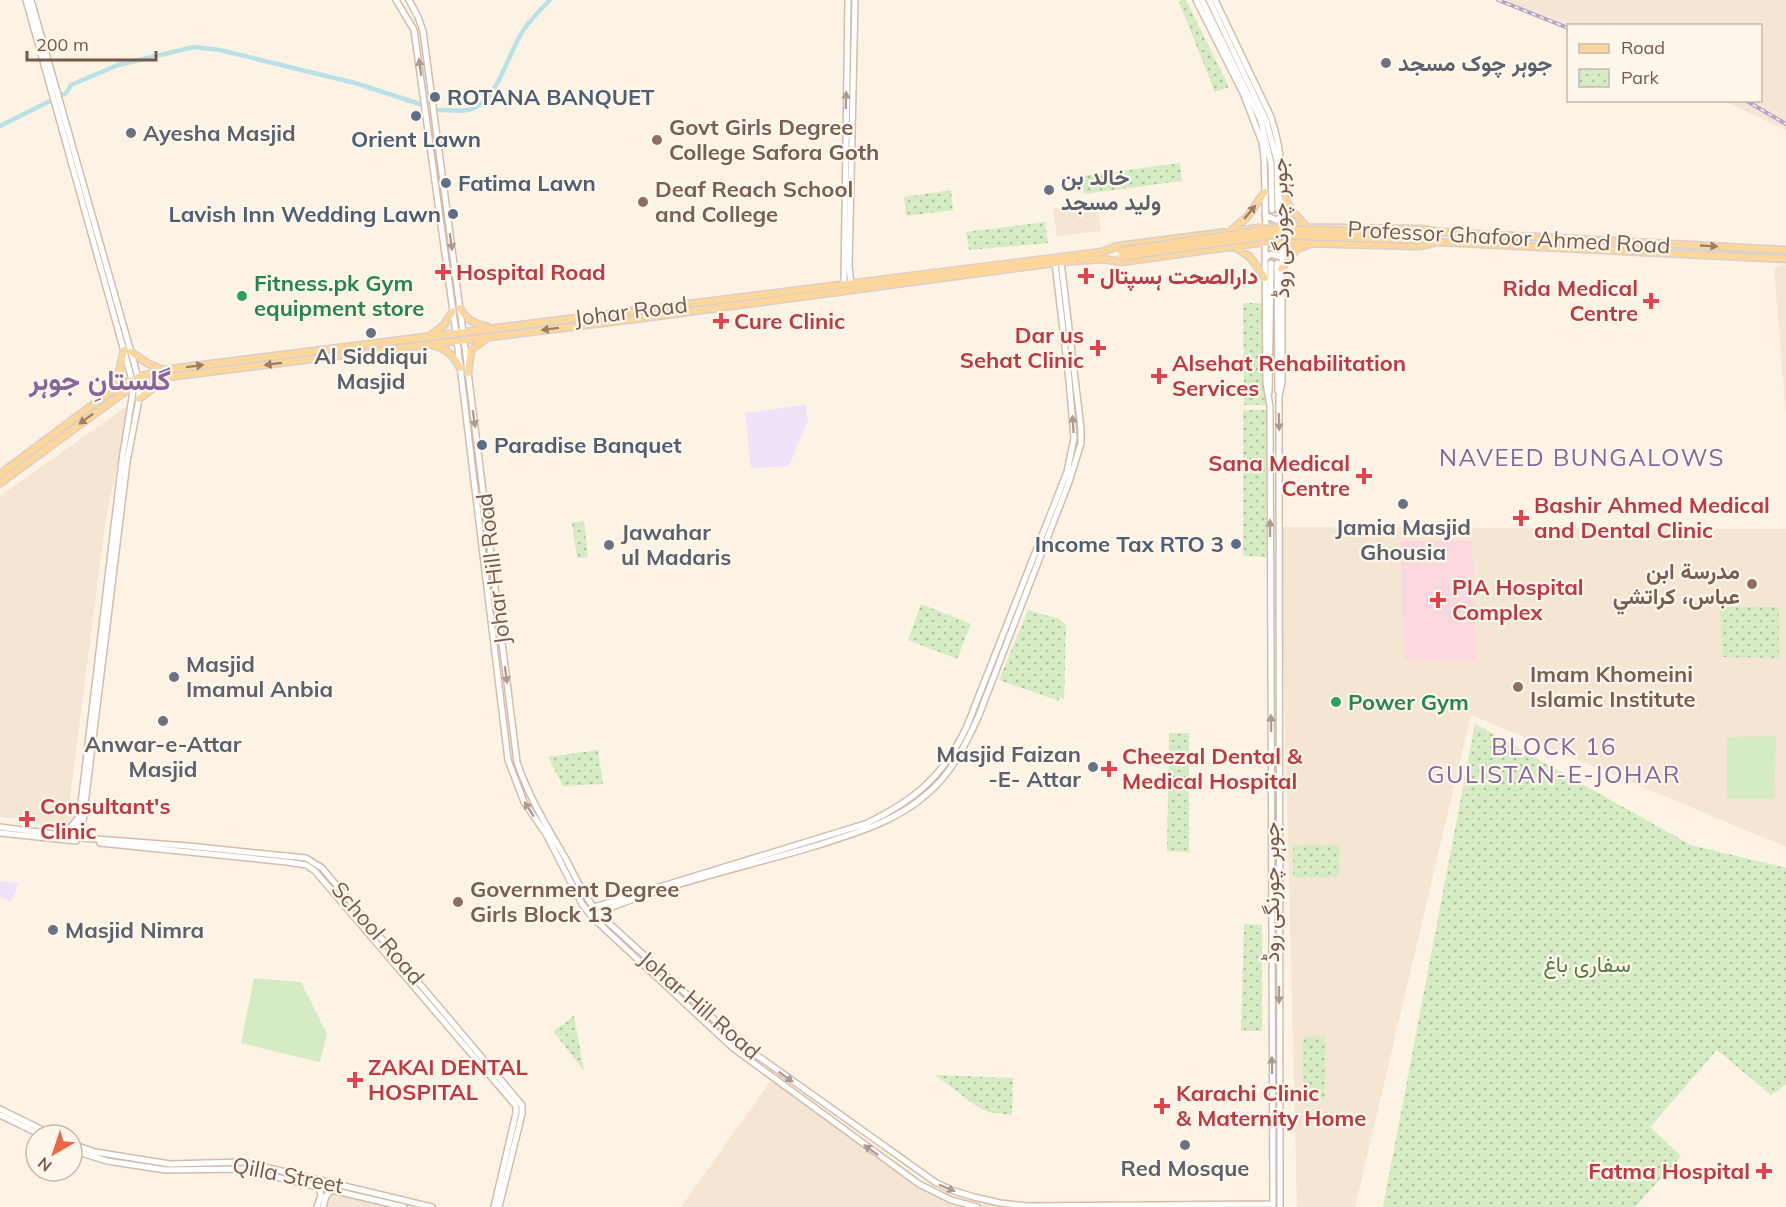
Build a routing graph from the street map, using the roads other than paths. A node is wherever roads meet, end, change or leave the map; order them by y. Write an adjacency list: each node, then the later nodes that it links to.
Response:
1 (26, 0): 12 (street)
2 (31, 0): 12 (street)
3 (396, 0): 40 (street, one-way to 3)
4 (409, 0): 39 (street, Johar Hill Road, one-way to 39)
5 (848, 0): 11 (street)
6 (855, 0): 11 (street)
7 (1196, 0): 13 (street, جوہر چورنگی روڈ)
8 (1202, 0): 9 (street, جوہر چورنگی روڈ)
9 (1209, 0)
10 (1215, 0): 14 (street, جوہر چورنگی روڈ)
11 (851, 55): 38 (street)
12 (53, 87): 47 (street)
13 (1264, 192): 15 (street, جوہر چورنگی روڈ); 20 (main road, one-way to 13)
14 (1284, 196): 16 (street, جوہر چورنگی روڈ); 18 (main road)
15 (1265, 215): 16 (street); 19 (street, جوہر چورنگی روڈ)
16 (1282, 216): 17 (street, جوہر چورنگی روڈ)
17 (1282, 226): 18 (main road, Professor Ghafoor Ahmed Road); 19 (main road, Professor Ghafoor Ahmed Road); 23 (street, جوہر چورنگی روڈ)
18 (1306, 226): 21 (main road, Professor Ghafoor Ahmed Road)
19 (1266, 227): 20 (main road, Professor Ghafoor Ahmed Road); 24 (street, جوہر چورنگی روڈ)
20 (1232, 230): 31 (main road, Johar Road)
21 (1440, 232): 22 (main road); 27 (main road, Professor Ghafoor Ahmed Road)
22 (1420, 237): 26 (main road); 31 (main road, bridge)
23 (1281, 241): 24 (main road, Johar Road); 25 (main road, Johar Road); 32 (street, جوہر چورنگی روڈ)
24 (1265, 242): 28 (main road, Johar Road); 33 (street, جوہر چورنگی روڈ)
25 (1316, 242): 26 (main road, Johar Road); 36 (main road)
26 (1437, 242): 30 (main road)
27 (1648, 243): 29 (main road, Professor Ghafoor Ahmed Road, one-way to 29); 30 (main road)
28 (1232, 245): 31 (main road, Johar Road); 37 (main road)
29 (1786, 249)
30 (1647, 252): 34 (main road)
31 (1103, 255): 35 (main road, Johar Road); 38 (main road, Johar Road)
32 (1281, 257): 33 (street); 36 (street, جوہر چورنگی روڈ)
33 (1265, 258): 37 (street, جوہر چورنگی روڈ)
34 (1786, 259)
35 (1058, 263): 42 (main road, Johar Road); 64 (street)
36 (1276, 265): 56 (street, جوہر چورنگی روڈ); 60 (street, جوہر چورنگی روڈ, one-way to 60)
37 (1265, 278): 56 (street, جوہر چورنگی روڈ)
38 (848, 284): 41 (main road, Johar Road)
39 (460, 308): 43 (main road); 44 (street, Johar Hill Road)
40 (453, 311): 44 (street); 46 (main road)
41 (614, 314): 42 (main road); 43 (main road, Johar Road)
42 (615, 321): 45 (main road, Johar Road, one-way to 45)
43 (493, 328): 44 (main road, Johar Road)
44 (460, 337): 45 (main road, Johar Road); 46 (main road, Johar Road); 48 (street, Johar Hill Road); 50 (street, Johar Hill Road)
45 (490, 337): 50 (main road)
46 (428, 341): 48 (main road); 49 (main road, Johar Road, one-way to 46); 51 (main road, Johar Road, one-way to 51)
47 (128, 351): 49 (main road); 52 (street); 55 (main road)
48 (460, 368): 54 (street, Johar Hill Road)
49 (163, 370): 52 (main road, Johar Road)
50 (468, 373): 53 (street, Johar Hill Road)
51 (168, 377): 52 (main road, Johar Road); 57 (main road)
52 (137, 382): 55 (main road, Johar Road); 57 (street); 59 (main road, Johar Road, one-way to 59); 65 (street)
53 (469, 383): 54 (street); 68 (street, Johar Hill Road, one-way to 68)
54 (462, 385): 68 (street, Johar Hill Road, one-way to 54)
55 (109, 393): 58 (main road, Johar Road)
56 (1269, 397): 61 (street, جوہر چورنگی روڈ, one-way to 56)
57 (139, 399): 71 (street)
58 (0, 474)
59 (0, 483)
60 (1279, 630): 61 (street); 63 (street, جوہر چورنگی روڈ)
61 (1270, 631): 62 (street, جوہر چورنگی روڈ)
62 (1270, 642): 63 (street); 83 (street, جوہر چورنگی روڈ, one-way to 62)
63 (1279, 642): 84 (street, جوہر چورنگی روڈ, one-way to 84)
64 (998, 654): 72 (street); 74 (street)
65 (79, 818): 69 (street); 71 (street)
66 (0, 827): 70 (street, School Road)
67 (0, 833): 70 (street, School Road)
68 (548, 833): 72 (street, Johar Hill Road); 73 (street, Johar Hill Road)
69 (55, 834): 70 (street, School Road); 71 (street, School Road)
70 (46, 835): 71 (street, School Road)
71 (79, 839): 93 (street, School Road)
72 (593, 907): 73 (street); 74 (street, Johar Hill Road)
73 (586, 910): 76 (street, Johar Hill Road)
74 (598, 913): 75 (street, Johar Hill Road)
75 (629, 941): 76 (street); 77 (street, Johar Hill Road)
76 (623, 947): 78 (street, Johar Hill Road)
77 (722, 1028): 78 (street); 102 (street, Johar Hill Road, one-way to 102)
78 (717, 1034): 101 (street, Johar Hill Road, one-way to 78)
79 (0, 1108): 81 (street)
80 (0, 1115): 82 (street)
81 (29, 1123)
82 (24, 1127)
83 (1272, 1131): 84 (street); 85 (street, جوہر چورنگی روڈ)
84 (1280, 1131): 86 (street, جوہر چورنگی روڈ)
85 (1272, 1145): 86 (street); 94 (street, جوہر چورنگی روڈ)
86 (1280, 1145): 103 (street, جوہر چورنگی روڈ)
87 (84, 1148): 89 (street, Qilla Street)
88 (84, 1152): 89 (street, Qilla Street)
89 (108, 1157): 90 (street, Qilla Street)
90 (299, 1178): 91 (street, Qilla Street); 98 (street, Qilla Street)
91 (319, 1186): 92 (street, Qilla Street); 95 (street)
92 (332, 1189): 96 (street); 97 (street, Qilla Street)
93 (499, 1194): 99 (street, School Road); 100 (street, School Road)
94 (1273, 1206): 102 (street, Johar Hill Road)
95 (317, 1207)
96 (323, 1207)
97 (404, 1207)
98 (432, 1207)
99 (494, 1207)
100 (499, 1207)
101 (977, 1207)
102 (1064, 1207)
103 (1280, 1207)

